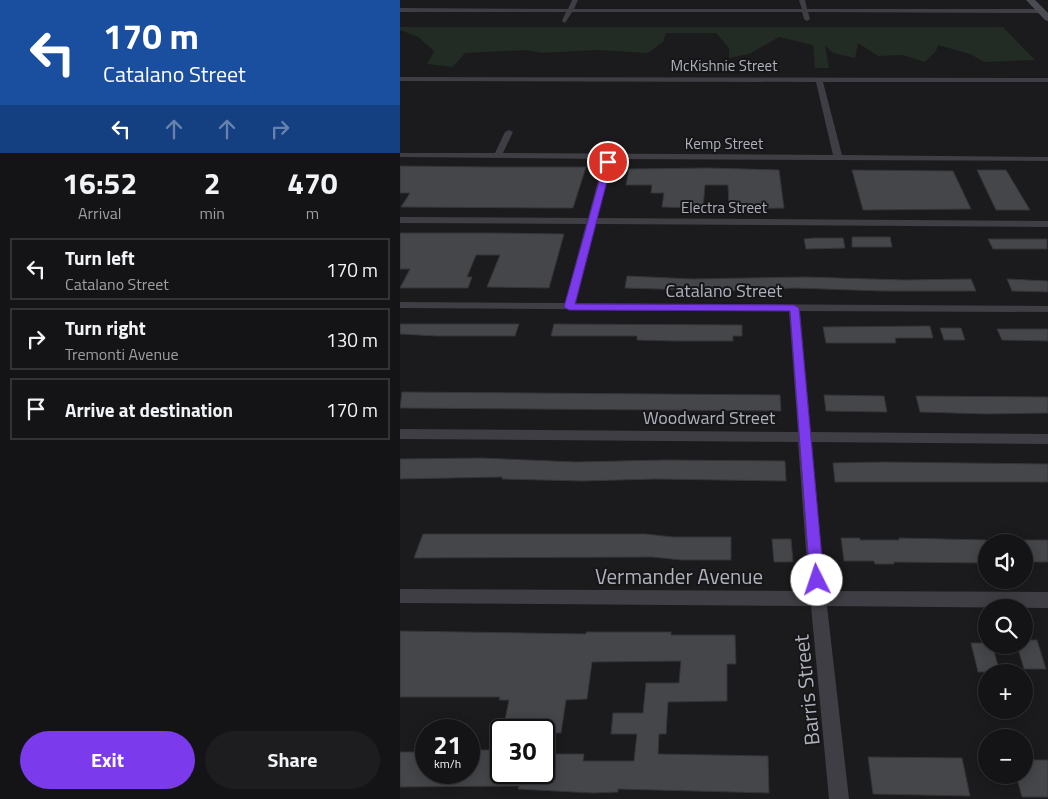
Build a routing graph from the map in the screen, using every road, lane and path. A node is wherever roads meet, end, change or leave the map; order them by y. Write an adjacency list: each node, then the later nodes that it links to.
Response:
1 (575, 0): 5 (street)
2 (802, 0): 6 (street)
3 (1041, 8): 6 (street)
4 (400, 10): 5 (street)
5 (570, 10): 6 (street); 8 (street)
6 (805, 10): 7 (street)
7 (807, 20)
8 (565, 21)
9 (400, 79): 10 (street, McKishnie Street)
10 (819, 79): 11 (street, McKishnie Street); 16 (street)
11 (1048, 80)
12 (509, 132): 14 (street)
13 (400, 155): 14 (street, Kemp Street)
14 (498, 156): 15 (street, Kemp Street)
15 (609, 156): 16 (street, Kemp Street); 19 (street)
16 (838, 157): 17 (street, Kemp Street)
17 (1048, 159)
18 (400, 220): 19 (street, Electra Street)
19 (592, 221): 20 (street, Electra Street); 22 (street)
20 (1048, 224)
21 (400, 305): 22 (street, Catalano Street)
22 (569, 307): 23 (street, Catalano Street)
23 (794, 308): 24 (street, Catalano Street); 26 (street, Barris Street)
24 (1048, 309)
25 (400, 434): 26 (street, Woodward Street)
26 (806, 437): 27 (street, Woodward Street); 29 (street, Barris Street)
27 (1048, 439)
28 (400, 596): 29 (street, Vermander Avenue)
29 (818, 598): 30 (street, Vermander Avenue); 31 (street, Barris Street)
30 (1048, 600)
31 (839, 799)

